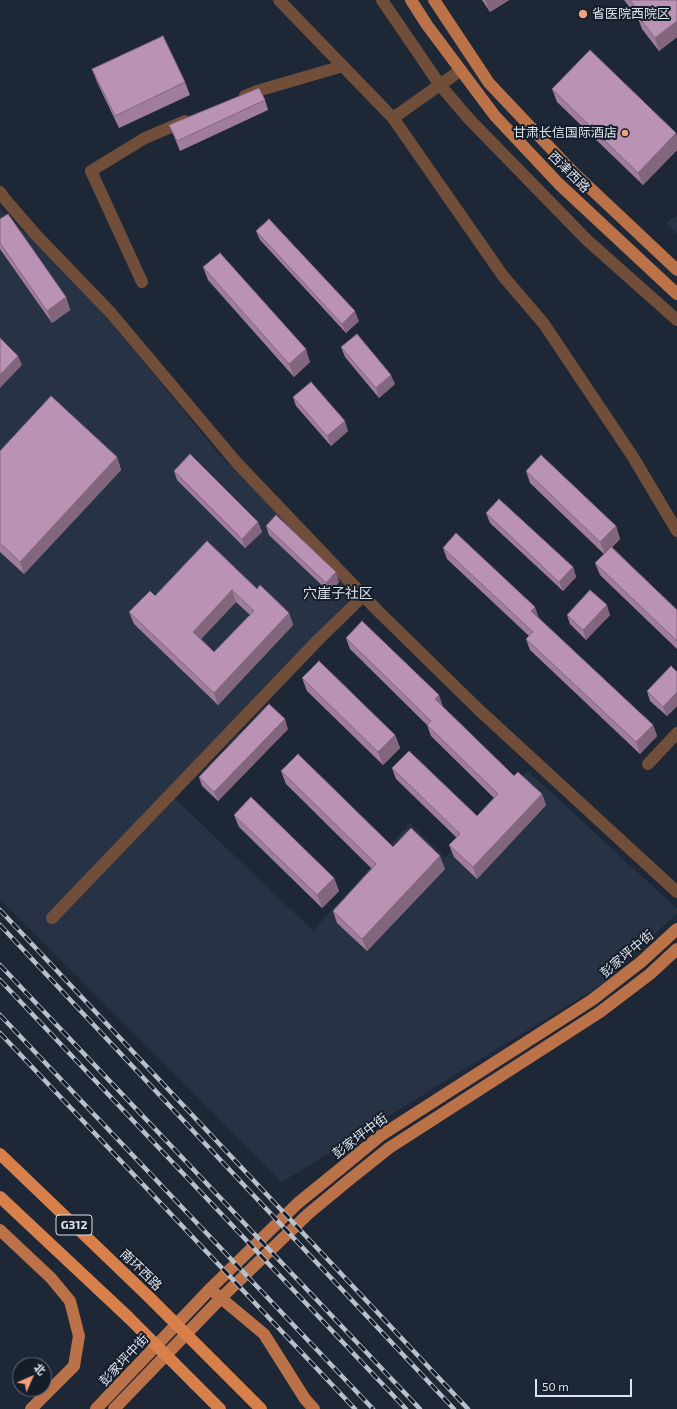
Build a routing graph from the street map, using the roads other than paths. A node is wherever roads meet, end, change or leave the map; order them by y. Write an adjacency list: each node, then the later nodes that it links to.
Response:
1 (279, 0): 5 (street)
2 (382, 0): 7 (street)
3 (410, 0): 6 (main road, 西津西路)
4 (434, 0): 12 (main road, 西津西路)
5 (343, 66): 8 (street); 10 (street)
6 (461, 70): 7 (street); 14 (main road, 西津西路)
7 (440, 85): 10 (street); 15 (street)
8 (236, 100)
9 (194, 117): 13 (street)
10 (393, 118): 16 (street)
11 (0, 192): 17 (street)
12 (677, 270)
13 (142, 282)
14 (677, 294)
15 (677, 320)
16 (677, 531)
17 (363, 596): 20 (street); 21 (street)
18 (677, 733): 19 (street)
19 (648, 764)
20 (677, 892)
21 (52, 918)
22 (677, 929): 27 (main road, 彭家坪中街)
23 (677, 949): 28 (main road, 彭家坪中街)
24 (0, 1154): 33 (highway, 南环西路 / G312, bridge)
25 (0, 1197): 32 (highway, G312, bridge)
26 (0, 1230): 29 (main road)
27 (211, 1288): 28 (main road); 30 (main road, 彭家坪中街)
28 (221, 1298): 31 (main road, 彭家坪中街); 34 (main road)
29 (31, 1409)
30 (96, 1409)
31 (114, 1409)
32 (220, 1409)
33 (261, 1409)
34 (314, 1409)

